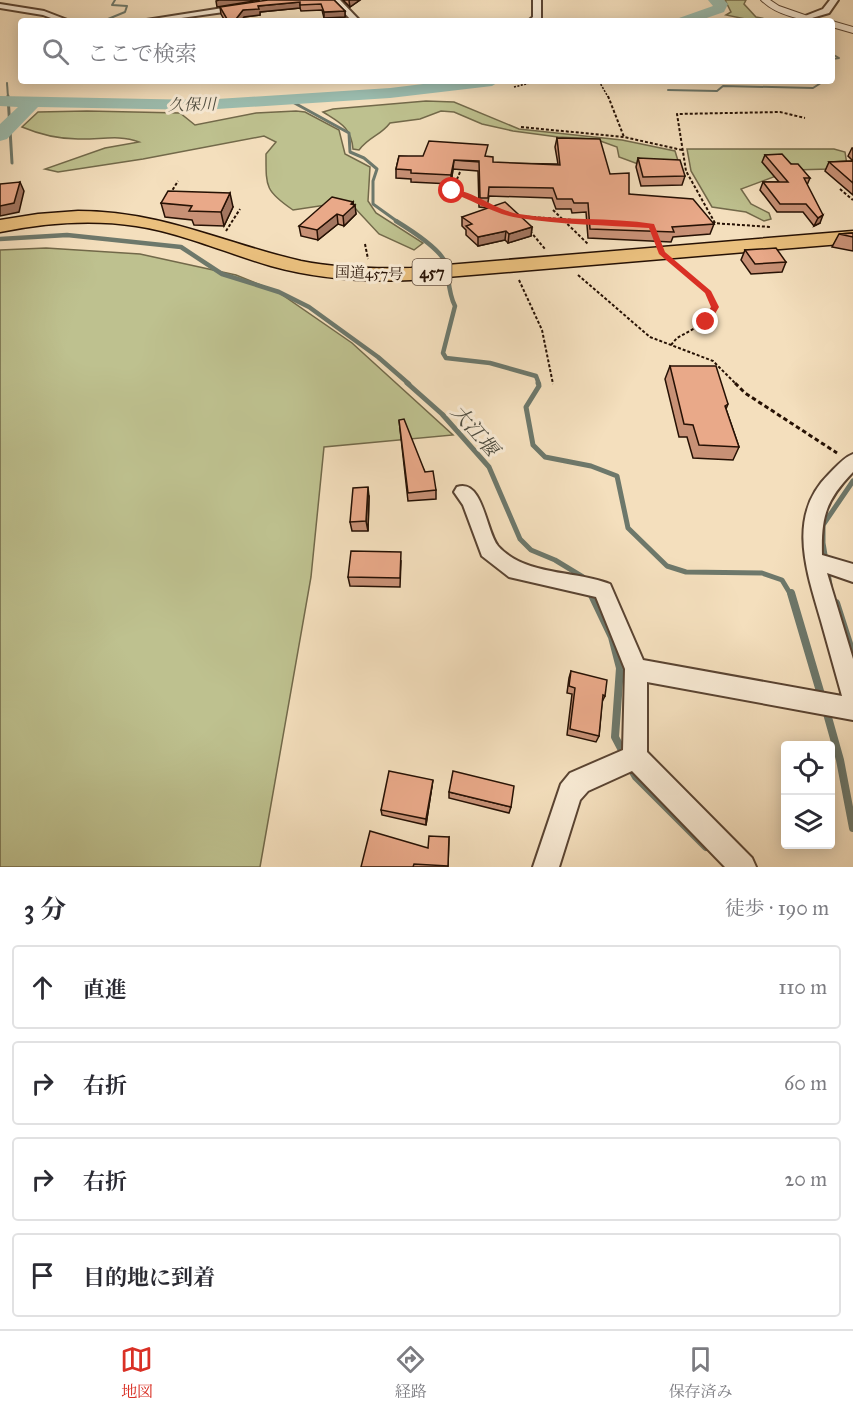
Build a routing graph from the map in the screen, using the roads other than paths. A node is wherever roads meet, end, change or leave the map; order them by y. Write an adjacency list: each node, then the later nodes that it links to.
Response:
1 (336, 0): 9 (street)
2 (537, 0): 10 (street)
3 (763, 1): 11 (street)
4 (829, 1): 11 (street)
5 (0, 6): 7 (street)
6 (251, 6): 8 (street)
7 (58, 18)
8 (165, 18)
9 (353, 18)
10 (537, 18)
11 (808, 18)
12 (835, 25): 13 (street)
13 (853, 30)
14 (0, 226): 15 (highway, 国道457号 / 457)
15 (853, 237)
16 (852, 461): 18 (street)
17 (463, 492): 20 (street)
18 (813, 560): 19 (street); 21 (street)
19 (853, 573)
20 (636, 669): 22 (street); 23 (street)
21 (853, 695)
22 (853, 709)
23 (635, 757): 24 (street); 25 (street)
24 (546, 867)
25 (743, 867)

